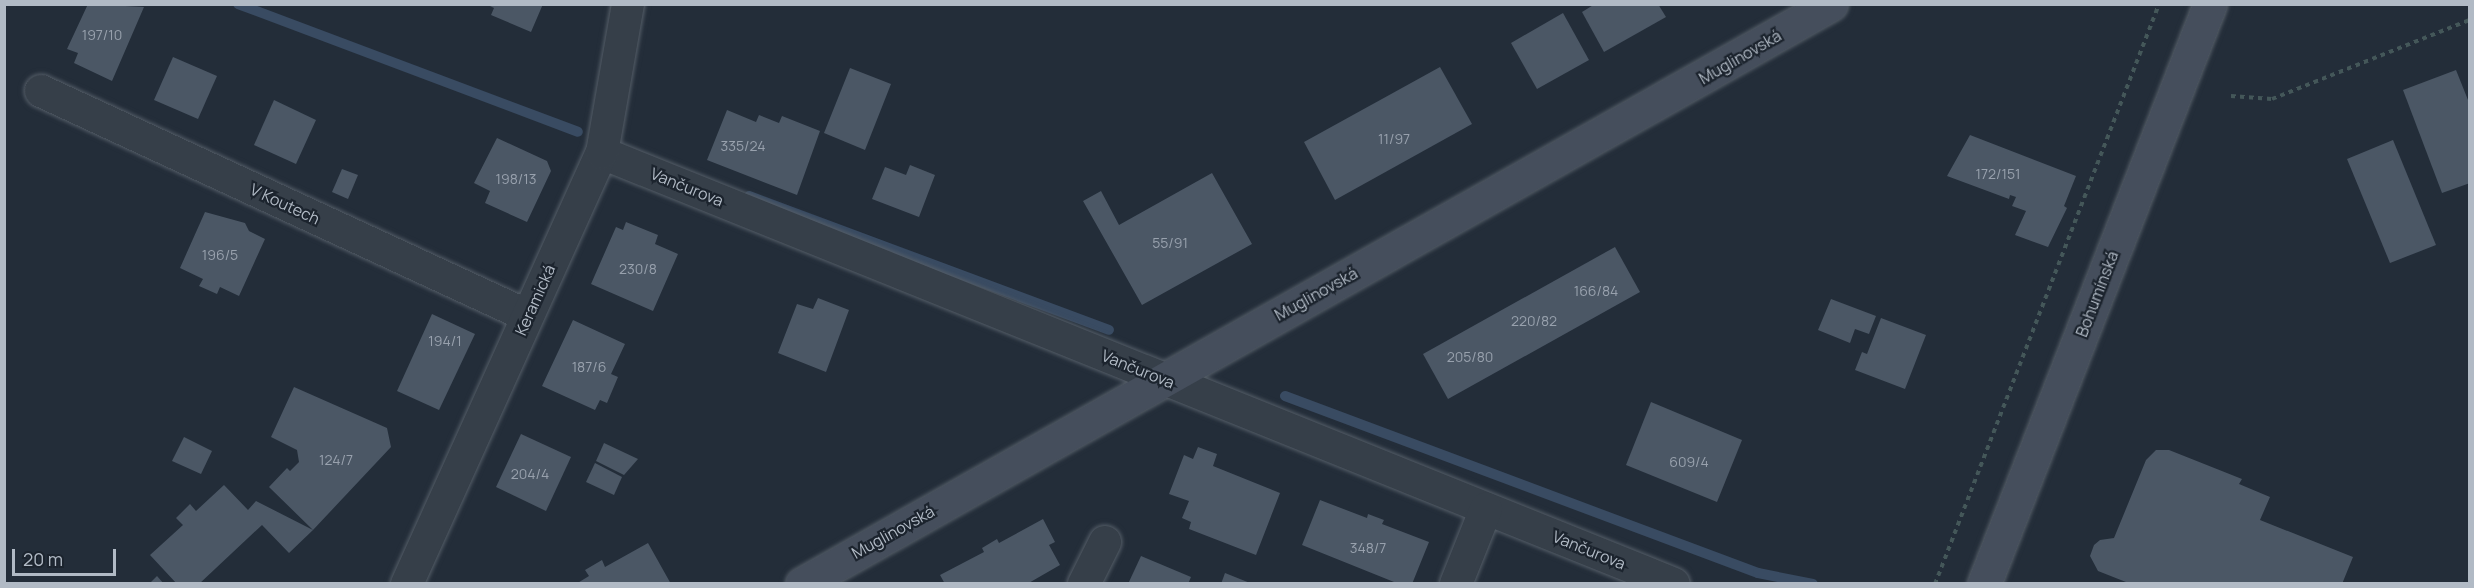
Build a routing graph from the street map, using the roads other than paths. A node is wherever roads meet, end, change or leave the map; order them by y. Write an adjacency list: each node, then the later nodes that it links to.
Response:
1 (628, 4): 5 (street, Keramická)
2 (1831, 4): 7 (main road, Muglinovská)
3 (2205, 9): 15 (main road, Bohumínská)
4 (41, 91): 6 (street, V Koutech)
5 (602, 153): 6 (street, Keramická); 7 (street, Vančurova)
6 (528, 316): 10 (street, Keramická)
7 (1163, 380): 8 (street, Vančurova); 11 (main road, Muglinovská)
8 (1486, 509): 13 (street); 14 (street, Vančurova)
9 (1105, 542): 12 (street)
10 (407, 584)
11 (802, 584)
12 (1084, 584)
13 (1456, 584)
14 (1674, 584)
15 (1984, 584)

